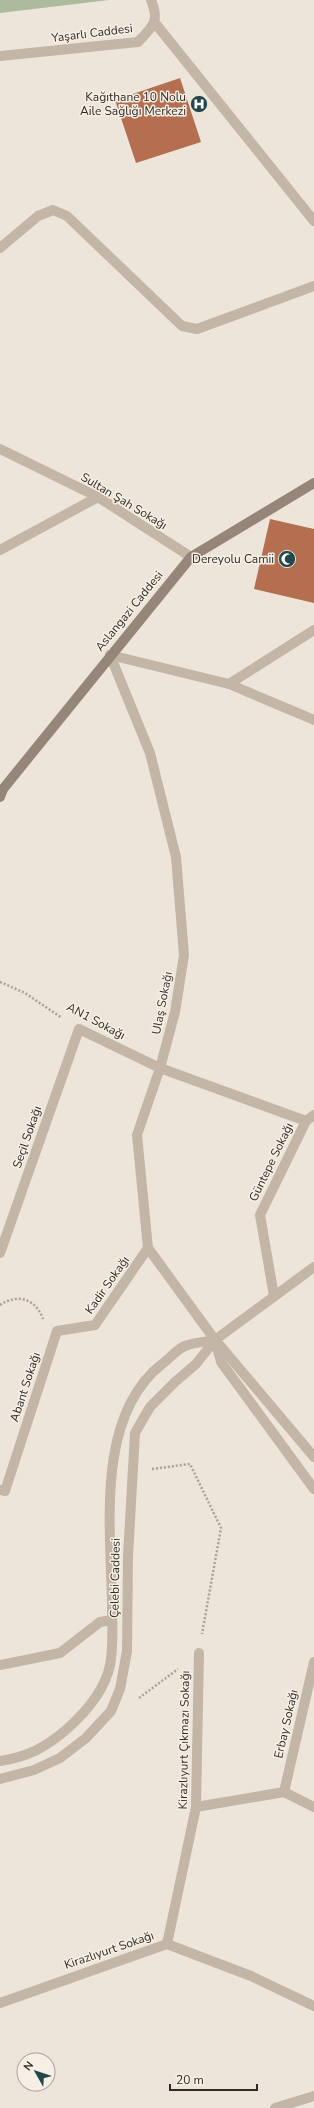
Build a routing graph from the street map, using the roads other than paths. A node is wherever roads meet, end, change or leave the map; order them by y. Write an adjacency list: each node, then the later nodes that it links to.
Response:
1 (151, 0): 2 (street)
2 (155, 23): 3 (street, Yaşarlı Caddesi); 4 (street)
3 (0, 56)
4 (314, 221)
5 (0, 248): 6 (street)
6 (314, 286)
7 (0, 449): 9 (street, Sultan Şah Sokağı)
8 (314, 483): 11 (main road, Aslangazi Caddesi)
9 (98, 497): 10 (street); 11 (street, Sultan Şah Sokağı)
10 (0, 550)
11 (191, 557): 13 (main road, Aslangazi Caddesi)
12 (314, 630): 14 (street)
13 (110, 655): 14 (street); 16 (main road, Aslangazi Caddesi); 18 (street, Ulaş Sokağı)
14 (229, 684): 15 (street)
15 (314, 720)
16 (1, 791)
17 (79, 1030): 18 (street, AN1 Sokağı); 21 (street, Seçil Sokağı)
18 (160, 1068): 19 (street, AN1 Sokağı); 20 (street, Ulaş Sokağı)
19 (310, 1118): 23 (street, Güntepe Sokağı)
20 (148, 1248): 24 (street, Kadir Sokağı); 25 (street)
21 (0, 1253)
22 (314, 1268): 23 (street)
23 (274, 1296): 25 (street)
24 (57, 1331): 28 (street, Abant Sokağı)
25 (215, 1340): 26 (street); 27 (street); 29 (street, Çelebi Caddesi); 34 (street, Çelebi Caddesi)
26 (314, 1457)
27 (314, 1489)
28 (0, 1490)
29 (112, 1620): 32 (street); 33 (street, Çelebi Caddesi)
30 (199, 1653): 36 (street, Kirazlıyurt Çıkmazı Sokağı)
31 (314, 1662): 35 (street, Erbay Sokağı)
32 (0, 1665)
33 (0, 1761)
34 (0, 1779)
35 (284, 1792): 36 (street); 37 (street)
36 (196, 1807): 38 (street, Kirazlıyurt Çıkmazı Sokağı)
37 (314, 1807)
38 (167, 1944): 39 (street, Kirazlıyurt Sokağı); 40 (street, Kirazlıyurt Sokağı)
39 (0, 2003)
40 (314, 2006)
41 (314, 2096): 42 (street)
42 (275, 2108)

